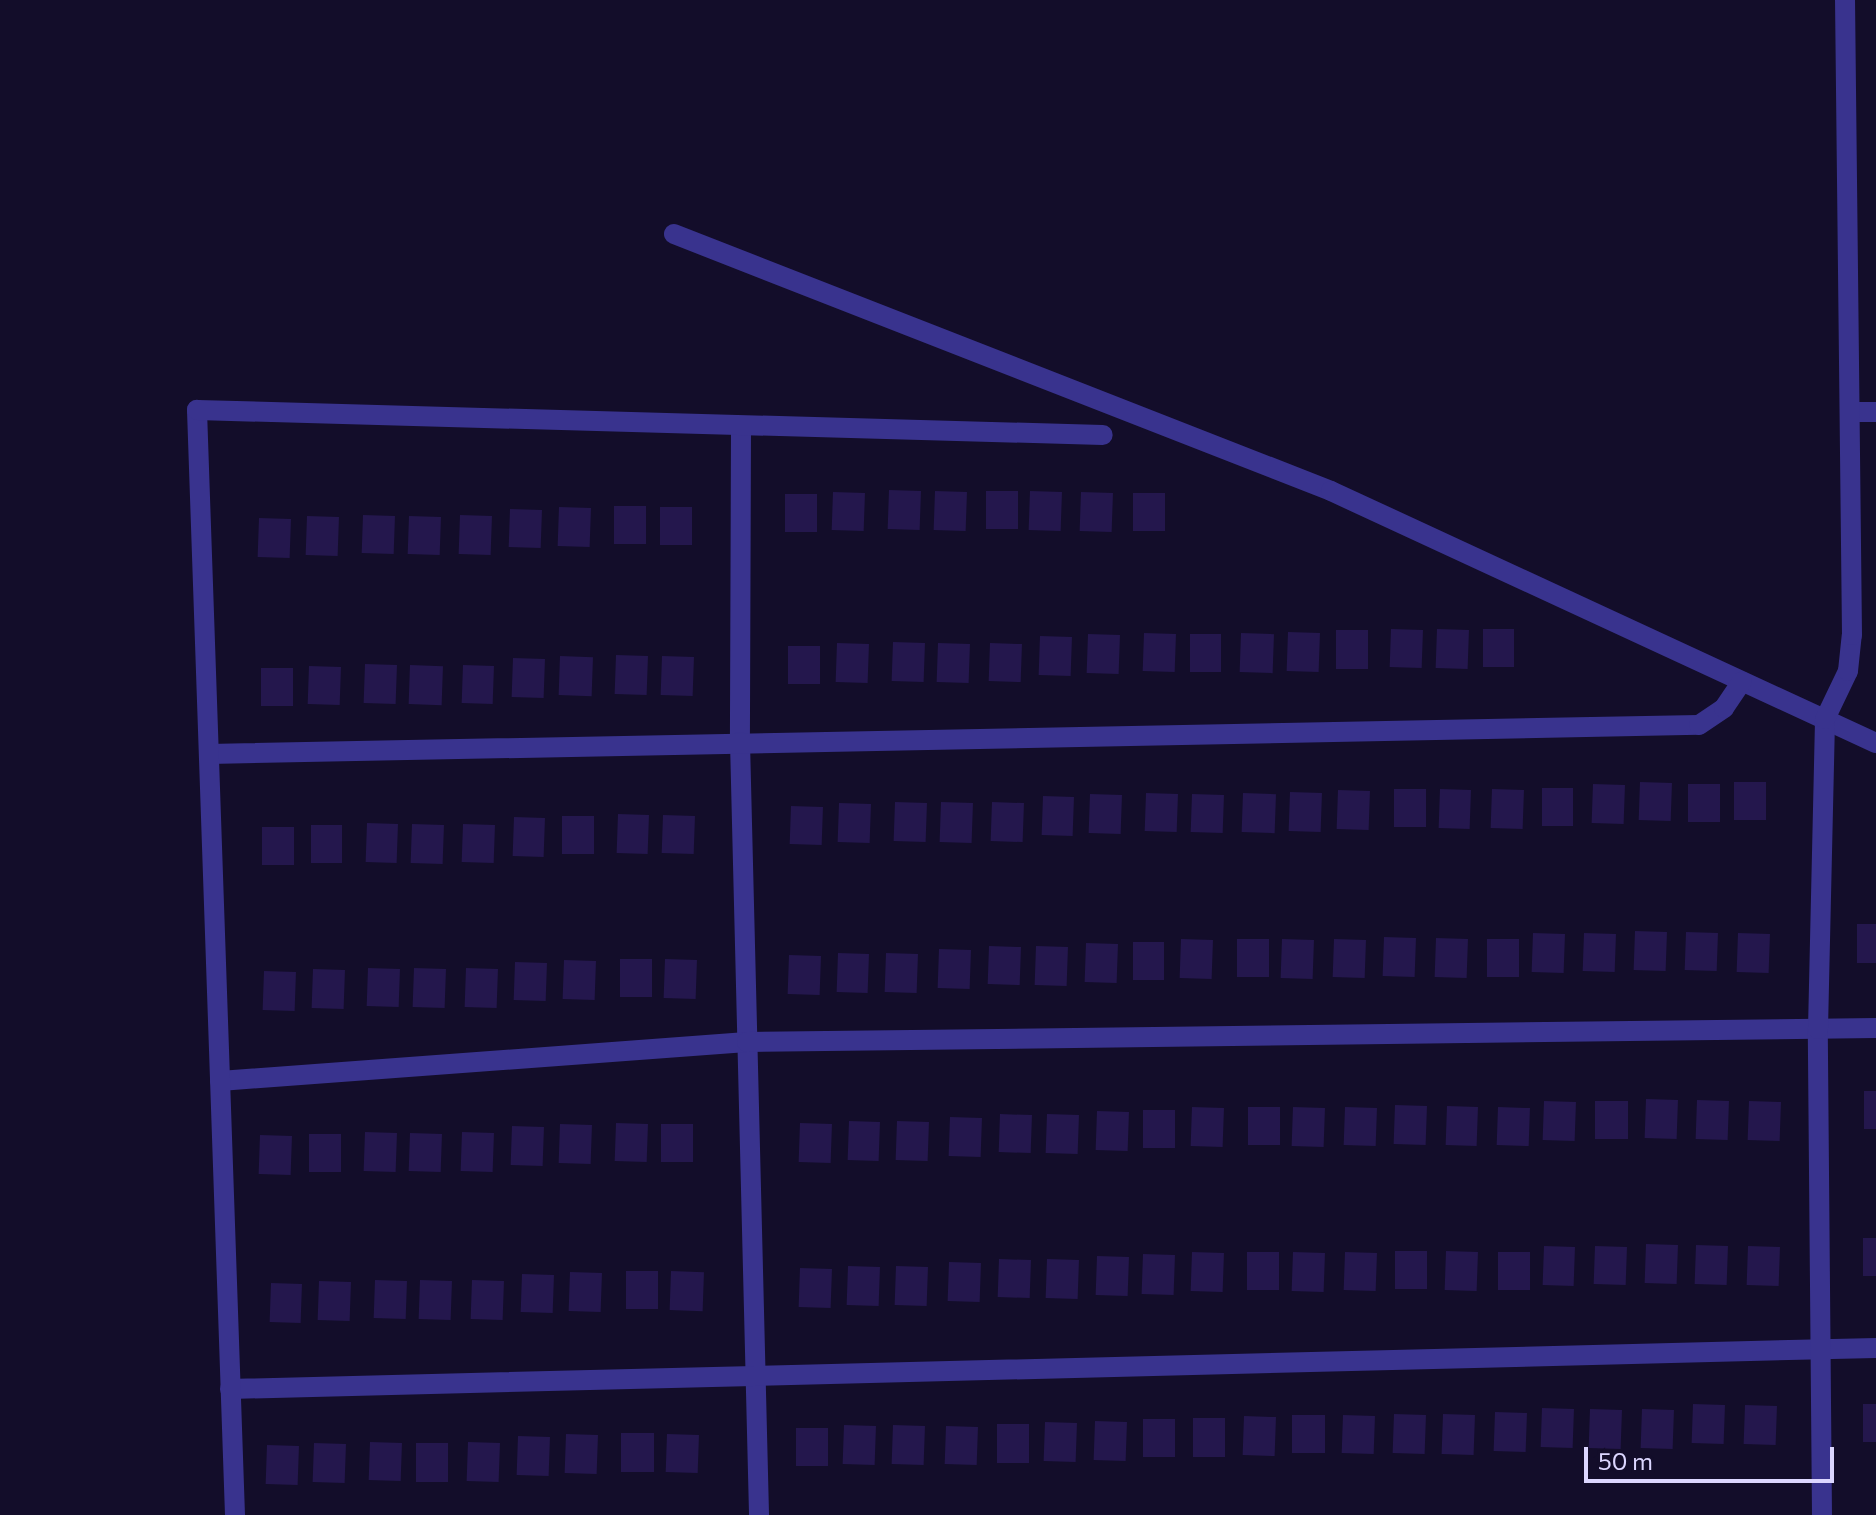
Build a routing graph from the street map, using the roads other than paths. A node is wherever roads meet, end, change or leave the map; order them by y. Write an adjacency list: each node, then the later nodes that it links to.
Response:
1 (1845, 0): 3 (street)
2 (674, 234): 7 (street)
3 (1850, 412): 4 (street); 8 (street)
4 (1876, 412)
5 (741, 429): 6 (street); 9 (street); 11 (street)
6 (1103, 435)
7 (1742, 681): 8 (street); 9 (street)
8 (1825, 719): 10 (street); 13 (street)
9 (740, 742): 11 (street); 14 (street)
10 (1876, 743)
11 (209, 754): 15 (street)
12 (1876, 1028): 13 (street)
13 (1818, 1029): 14 (street); 17 (street)
14 (747, 1042): 15 (street); 18 (street)
15 (220, 1081): 19 (street)
16 (1876, 1348): 17 (street)
17 (1821, 1350): 18 (street); 22 (street)
18 (756, 1378): 19 (street); 21 (street)
19 (230, 1389): 20 (street)
20 (235, 1515)
21 (759, 1515)
22 (1822, 1515)

